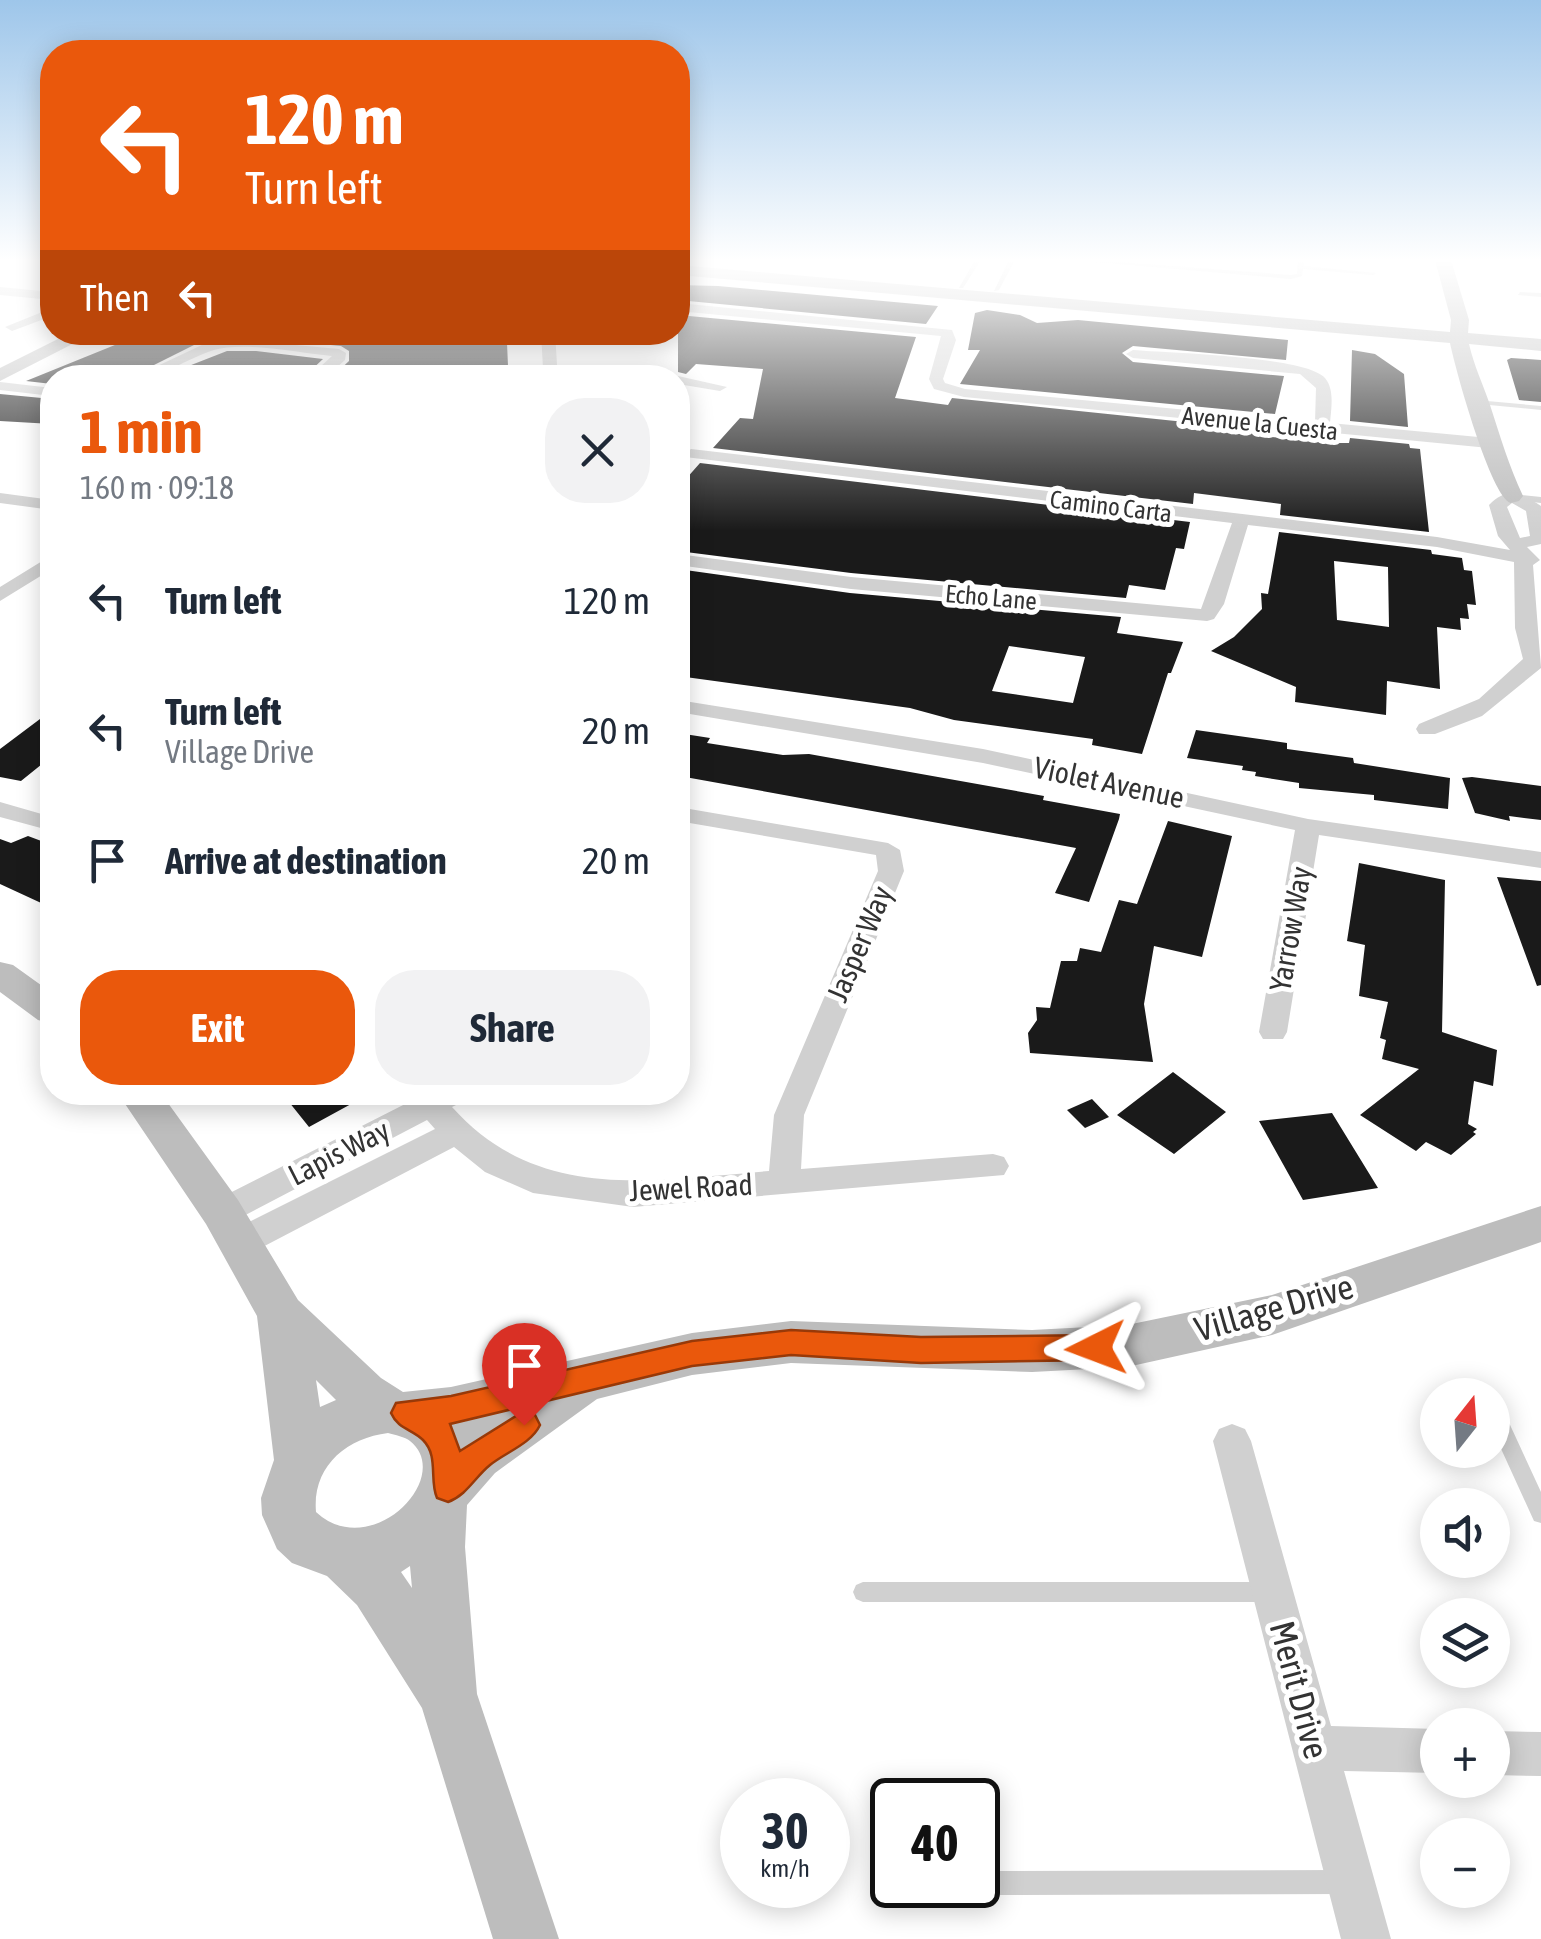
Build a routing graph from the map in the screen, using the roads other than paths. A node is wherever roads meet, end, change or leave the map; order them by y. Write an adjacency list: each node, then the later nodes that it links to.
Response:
1 (49, 350): 9 (street)
2 (200, 350): 7 (street)
3 (322, 350): 8 (street)
4 (946, 350): 16 (street, Avenue la Cuesta)
5 (1463, 350): 14 (street)
6 (1133, 354): 16 (street)
7 (168, 365)
8 (332, 365)
9 (0, 374)
10 (690, 382): 12 (street)
11 (0, 386): 13 (street)
12 (720, 387)
13 (40, 391)
14 (1479, 402): 15 (lane); 17 (street)
15 (1541, 408)
16 (1322, 429): 17 (street, Avenue la Cuesta)
17 (1490, 443): 19 (street)
18 (691, 454): 23 (street, Camino Carta)
19 (1511, 496): 21 (lane); 24 (street); 25 (street)
20 (0, 498): 22 (street)
21 (1541, 500)
22 (40, 503)
23 (1241, 521): 26 (street, Camino Carta); 27 (street, Echo Lane)
24 (1503, 524): 25 (street); 26 (street)
25 (1537, 528): 26 (street)
26 (1527, 552): 30 (street)
27 (690, 562)
28 (40, 568): 29 (street)
29 (0, 595)
30 (1537, 661): 32 (street)
31 (690, 708): 36 (street, Violet Avenue)
32 (1428, 730)
33 (0, 809): 35 (street)
34 (690, 816): 48 (street, Jasper Way)
35 (40, 821)
36 (1308, 826): 37 (street, Violet Avenue); 40 (street, Yarrow Way)
37 (1541, 860)
38 (0, 974): 39 (street)
39 (40, 1002)
40 (1274, 1032)
41 (146, 1105): 50 (street)
42 (423, 1105): 45 (street, Lapis Way)
43 (441, 1105): 44 (street, Jewel Road)
44 (456, 1132): 47 (street, Lapis Way); 48 (street, Jewel Road)
45 (360, 1143): 47 (street); 50 (street, Lapis Way)
46 (993, 1166): 48 (street, Jewel Road)
47 (382, 1170): 50 (street, Lapis Way)
48 (784, 1182)
49 (1541, 1224): 52 (street, Village Drive)
50 (232, 1227): 51 (street)
51 (281, 1314): 53 (street); 56 (street)
52 (582, 1382): 53 (street, Village Drive); 57 (street, Village Drive)
53 (397, 1412): 56 (street); 57 (street)
54 (1232, 1442): 61 (street, Merit Drive)
55 (1510, 1446): 58 (lane)
56 (300, 1459): 59 (street)
57 (444, 1496): 59 (street); 62 (street)
58 (1541, 1514)
59 (346, 1558): 62 (street)
60 (863, 1592): 61 (lane)
61 (1272, 1592): 63 (street, Merit Drive)
62 (447, 1694): 69 (street)
63 (1314, 1748): 64 (street); 67 (street, Merit Drive)
64 (1420, 1751)
65 (1510, 1753): 66 (street)
66 (1541, 1754)
67 (1351, 1882): 68 (lane); 70 (street, Merit Drive)
68 (1000, 1883)
69 (526, 1939)
70 (1366, 1939)

